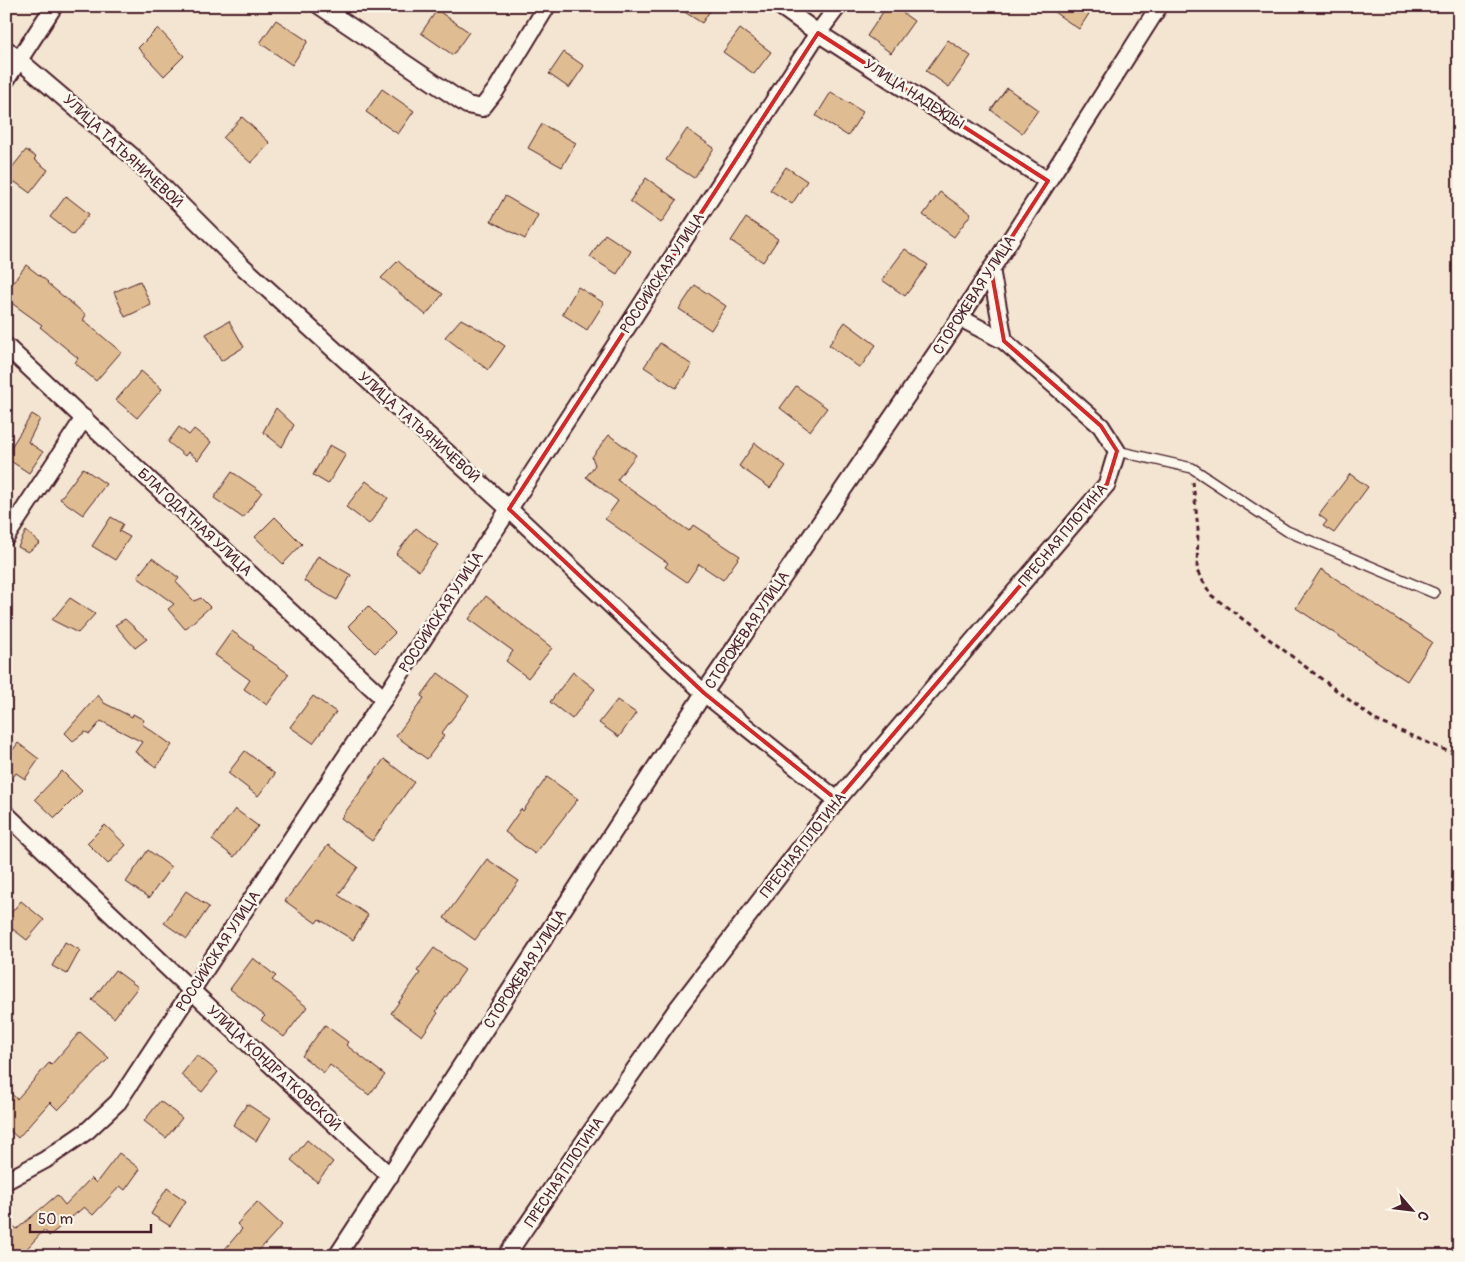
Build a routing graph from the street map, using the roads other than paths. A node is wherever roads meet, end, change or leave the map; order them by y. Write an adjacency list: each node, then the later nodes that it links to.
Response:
1 (54, 6): 9 (street)
2 (320, 6): 3 (street)
3 (547, 6)
4 (780, 6): 7 (street, УЛИЦА НАДЕЖДЫ)
5 (838, 6): 7 (street, РОССИЙСКАЯ УЛИЦА)
6 (1158, 6): 11 (street, СТОРОЖЕВАЯ УЛИЦА)
7 (818, 33): 11 (street, УЛИЦА НАДЕЖДЫ); 18 (street, РОССИЙСКАЯ УЛИЦА)
8 (6, 49): 9 (street, УЛИЦА ТАТЬЯНИЧЕВОЙ)
9 (20, 59): 10 (street); 18 (street, УЛИЦА ТАТЬЯНИЧЕВОЙ)
10 (6, 80)
11 (1048, 181): 12 (street, СТОРОЖЕВАЯ УЛИЦА)
12 (991, 270): 13 (street, СТОРОЖЕВАЯ УЛИЦА); 14 (street)
13 (960, 318): 14 (street); 21 (street, СТОРОЖЕВАЯ УЛИЦА)
14 (1004, 341): 17 (street)
15 (6, 346): 16 (street, БЛАГОДАТНАЯ УЛИЦА)
16 (84, 418): 19 (street); 22 (street, БЛАГОДАТНАЯ УЛИЦА)
17 (1117, 451): 20 (lane); 23 (street, ПРЕСНАЯ ПЛОТИНА)
18 (509, 508): 21 (street, УЛИЦА ТАТЬЯНИЧЕВОЙ); 22 (street, РОССИЙСКАЯ УЛИЦА)
19 (6, 537)
20 (1434, 593)
21 (704, 693): 23 (street, УЛИЦА ТАТЬЯНИЧЕВОЙ); 26 (street, СТОРОЖЕВАЯ УЛИЦА)
22 (384, 699): 25 (street, РОССИЙСКАЯ УЛИЦА)
23 (837, 800): 29 (street, ПРЕСНАЯ ПЛОТИНА)
24 (6, 814): 25 (street, УЛИЦА КОНДРАТКОВСКОЙ)
25 (192, 991): 26 (street, УЛИЦА КОНДРАТКОВСКОЙ); 27 (street, РОССИЙСКАЯ УЛИЦА)
26 (390, 1176): 28 (street, СТОРОЖЕВАЯ УЛИЦА)
27 (6, 1181)
28 (337, 1256)
29 (506, 1256)

